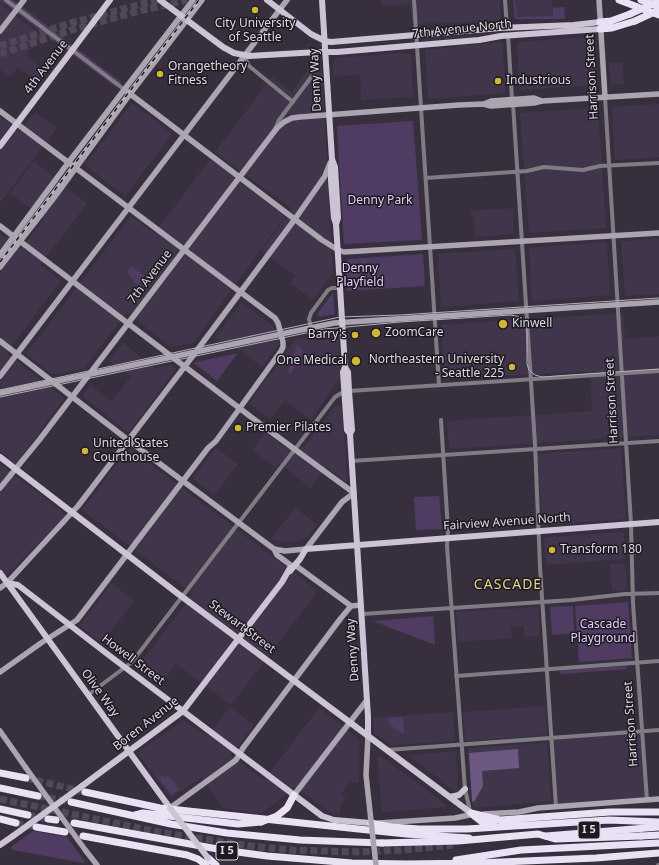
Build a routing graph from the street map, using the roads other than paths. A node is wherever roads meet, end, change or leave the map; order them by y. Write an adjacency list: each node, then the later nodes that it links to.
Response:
1 (6, 0): 17 (street)
2 (24, 0): 17 (main road)
3 (110, 0): 29 (main road, 4th Avenue)
4 (160, 0): 21 (main road, 7th Avenue North)
5 (193, 0): 21 (main road)
6 (202, 0): 21 (main road)
7 (267, 0): 18 (main road)
8 (287, 0): 18 (main road)
9 (322, 0): 27 (main road, Denny Way)
10 (414, 0): 25 (street)
11 (505, 0): 23 (street)
12 (598, 0): 22 (main road, Harrison Street)
13 (619, 0): 20 (highway)
14 (641, 0): 16 (highway)
15 (659, 1): 22 (highway, bridge)
16 (659, 7)
17 (17, 8): 24 (main road); 29 (street)
18 (279, 10): 27 (main road); 31 (main road)
19 (659, 10): 22 (highway, bridge)
20 (659, 15)
21 (184, 18): 31 (main road, 7th Avenue North); 33 (main road); 34 (main road)
22 (600, 25): 23 (main road, 7th Avenue North); 26 (main road, 7th Avenue North); 36 (main road, Harrison Street)
23 (507, 28): 25 (main road, 7th Avenue North)
24 (0, 31)
25 (416, 35): 27 (main road, 7th Avenue North); 28 (street)
26 (508, 35): 28 (main road, 7th Avenue North); 38 (street)
27 (325, 41): 30 (main road, Denny Way)
28 (417, 45): 30 (main road, 7th Avenue North); 39 (street)
29 (72, 50): 33 (street); 42 (main road, 4th Avenue)
30 (325, 52): 31 (main road, 7th Avenue North); 41 (main road, Denny Way)
31 (244, 55): 37 (street); 44 (main road)
32 (312, 76): 37 (street, 7th Avenue)
33 (125, 90): 34 (main road); 47 (main road)
34 (130, 94): 44 (main road); 50 (main road)
35 (659, 94): 36 (main road)
36 (605, 97): 38 (main road); 49 (street, Harrison Street)
37 (293, 102): 43 (street, 7th Avenue)
38 (512, 102): 39 (main road); 51 (street)
39 (422, 108): 41 (main road); 53 (street)
40 (0, 110): 42 (main road)
41 (329, 115): 43 (main road); 46 (main road, Denny Way)
42 (17, 124): 45 (main road, 4th Avenue); 47 (main road)
43 (274, 131): 52 (main road, 7th Avenue)
44 (184, 134): 52 (main road); 56 (main road)
45 (0, 146)
46 (332, 159): 54 (main road, Denny Way); 55 (main road); 58 (main road, Denny Way)
47 (68, 163): 50 (main road); 62 (main road)
48 (659, 163): 49 (street)
49 (609, 166): 51 (street); 61 (street, Harrison Street)
50 (76, 168): 56 (main road); 63 (main road)
51 (517, 172): 53 (street); 64 (street)
52 (240, 177): 57 (main road); 66 (main road, 7th Avenue)
53 (426, 178): 65 (street)
54 (331, 181): 55 (main road); 58 (main road, Denny Way)
55 (319, 185): 57 (main road)
56 (128, 208): 66 (main road); 70 (main road)
57 (295, 219): 67 (main road); 72 (main road)
58 (336, 224): 67 (main road, Denny Way)
59 (0, 226): 62 (main road)
60 (659, 232): 61 (main road)
61 (614, 235): 64 (main road); 74 (street, Harrison Street)
62 (14, 237): 63 (main road); 68 (main road)
63 (20, 241): 69 (main road); 70 (main road)
64 (521, 241): 65 (main road); 75 (street)
65 (430, 247): 67 (main road); 76 (street)
66 (184, 250): 72 (main road); 78 (main road, 7th Avenue)
67 (338, 250): 71 (main road, Denny Way)
68 (0, 255)
69 (0, 267)
70 (72, 281): 78 (main road); 83 (main road)
71 (340, 288): 77 (main road, Denny Way); 79 (street)
72 (240, 293): 80 (main road); 82 (main road)
73 (659, 302): 74 (main road)
74 (618, 305): 75 (main road); 87 (street, Harrison Street)
75 (526, 311): 76 (main road); 90 (street)
76 (434, 316): 77 (main road); 92 (street)
77 (342, 322): 79 (main road); 93 (main road, Denny Way)
78 (129, 324): 84 (main road); 88 (main road, 7th Avenue)
79 (310, 328): 80 (main road)
80 (282, 335): 82 (main road); 96 (main road)
81 (0, 341): 83 (main road)
82 (195, 353): 84 (main road); 85 (main road)
83 (17, 354): 89 (main road); 91 (main road)
84 (173, 357): 85 (main road); 88 (main road)
85 (185, 366): 96 (main road); 98 (main road)
86 (659, 371): 87 (street)
87 (622, 373): 90 (street); 100 (street, Harrison Street)
88 (90, 375): 91 (main road); 95 (main road, 7th Avenue)
89 (0, 376)
90 (530, 380): 92 (street); 102 (street)
91 (53, 382): 94 (main road); 95 (main road)
92 (439, 385): 93 (street)
93 (347, 391): 101 (street); 105 (main road, Denny Way)
94 (0, 393)
95 (72, 397): 98 (main road); 106 (main road, 7th Avenue)
96 (239, 407): 101 (main road); 107 (main road)
97 (442, 420): 103 (street)
98 (128, 440): 107 (main road); 110 (main road)
99 (659, 441): 100 (street)
100 (625, 443): 102 (street); 113 (street, Harrison Street)
101 (295, 450): 109 (main road); 112 (street)
102 (535, 450): 103 (street); 114 (street)
103 (444, 455): 105 (street); 115 (street)
104 (0, 457): 106 (main road, Stewart Street)
105 (352, 461): 109 (main road, Denny Way)
106 (17, 470): 108 (main road, 7th Avenue); 110 (main road, Stewart Street)
107 (184, 481): 112 (main road); 119 (main road)
108 (0, 488)
109 (354, 493): 116 (main road, Denny Way); 118 (main road, Boren Avenue)
110 (72, 512): 119 (main road, Stewart Street); 122 (main road)
111 (659, 522): 113 (main road, Fairview Avenue North)
112 (239, 523): 117 (main road); 126 (street)
113 (631, 524): 114 (main road, Fairview Avenue North); 125 (street, Harrison Street)
114 (539, 530): 115 (main road, Fairview Avenue North); 127 (street)
115 (447, 538): 116 (main road, Fairview Avenue North); 130 (street)
116 (357, 545): 118 (main road, Fairview Avenue North); 128 (main road, Denny Way)
117 (274, 549): 118 (main road); 120 (main road)
118 (306, 549): 120 (main road, Boren Avenue)
119 (128, 554): 126 (main road, Stewart Street); 132 (main road)
120 (292, 567): 129 (main road); 134 (main road, Boren Avenue)
121 (0, 573): 122 (main road, Olive Way)
122 (7, 583): 123 (main road); 132 (main road, Howell Street); 133 (main road, Olive Way)
123 (0, 588)
124 (659, 593): 125 (street)
125 (632, 594): 127 (street); 136 (street, Harrison Street)
126 (182, 596): 134 (main road, Stewart Street); 137 (street)
127 (542, 602): 130 (street); 138 (street)
128 (361, 605): 129 (main road); 131 (main road, Denny Way)
129 (351, 606): 141 (main road)
130 (451, 608): 131 (street); 140 (street)
131 (362, 614): 143 (main road, Denny Way)
132 (70, 625): 133 (main road); 137 (main road, Howell Street)
133 (47, 639): 139 (main road); 142 (main road, Olive Way)
134 (239, 639): 141 (main road, Stewart Street); 144 (main road, Boren Avenue)
135 (659, 661): 136 (street)
136 (638, 662): 138 (street); 148 (street, Harrison Street)
137 (125, 668): 142 (street); 144 (main road, Howell Street)
138 (547, 670): 140 (street); 150 (street)
139 (0, 672)
140 (456, 676): 151 (street)
141 (294, 680): 145 (main road, Stewart Street); 154 (main road)
142 (88, 695): 153 (main road, Olive Way)
143 (367, 700): 145 (main road); 149 (main road, Denny Way)
144 (184, 711): 153 (main road, Boren Avenue); 154 (main road, Howell Street)
145 (351, 722): 149 (main road, Stewart Street); 160 (main road)
146 (659, 730): 148 (street)
147 (0, 731): 166 (main road, bridge)
148 (642, 732): 150 (street); 164 (street, Harrison Street)
149 (368, 736): 152 (main road, Stewart Street); 196 (main road, Denny Way, bridge)
150 (552, 738): 151 (street); 167 (street)
151 (461, 744): 152 (street); 158 (street)
152 (387, 750): 162 (main road, Stewart Street)
153 (129, 752): 166 (main road, Boren Avenue, bridge); 168 (main road, Olive Way)
154 (240, 754): 160 (main road, Howell Street); 168 (main road)
155 (0, 773): 156 (highway)
156 (26, 778)
157 (0, 788): 161 (highway)
158 (465, 789): 162 (main road); 171 (street)
159 (85, 792): 186 (highway)
160 (294, 795): 173 (highway, bridge); 178 (main road, Howell Street)
161 (38, 796)
162 (450, 798): 171 (main road, Stewart Street)
163 (659, 799): 164 (main road)
164 (647, 800): 167 (main road)
165 (71, 802): 173 (highway, I 5)
166 (54, 807): 188 (main road, Boren Avenue, bridge); 192 (main road, bridge)
167 (556, 807): 171 (main road)
168 (170, 808): 191 (main road, Olive Way, bridge)
169 (0, 809): 172 (highway)
170 (659, 812): 171 (highway)
171 (471, 814): 178 (main road); 181 (highway)
172 (28, 815)
173 (131, 816): 183 (highway, I 5, bridge)
174 (0, 819): 176 (highway)
175 (659, 822): 181 (highway)
176 (16, 823)
177 (74, 823): 193 (highway, I 5)
178 (371, 823): 181 (highway)
179 (659, 826): 183 (highway, I 5); 186 (highway)
180 (36, 827): 182 (highway)
181 (504, 827)
182 (65, 832)
183 (538, 834): 184 (highway, bridge)
184 (659, 835)
185 (83, 836): 191 (highway)
186 (502, 839): 189 (highway)
187 (659, 843): 193 (highway)
188 (0, 845)
189 (453, 845)
190 (659, 853): 194 (highway, I 5)
191 (208, 863): 195 (highway)
192 (94, 864)
193 (428, 864): 194 (highway, I 5)
194 (475, 864)
195 (216, 865)
196 (376, 865)

